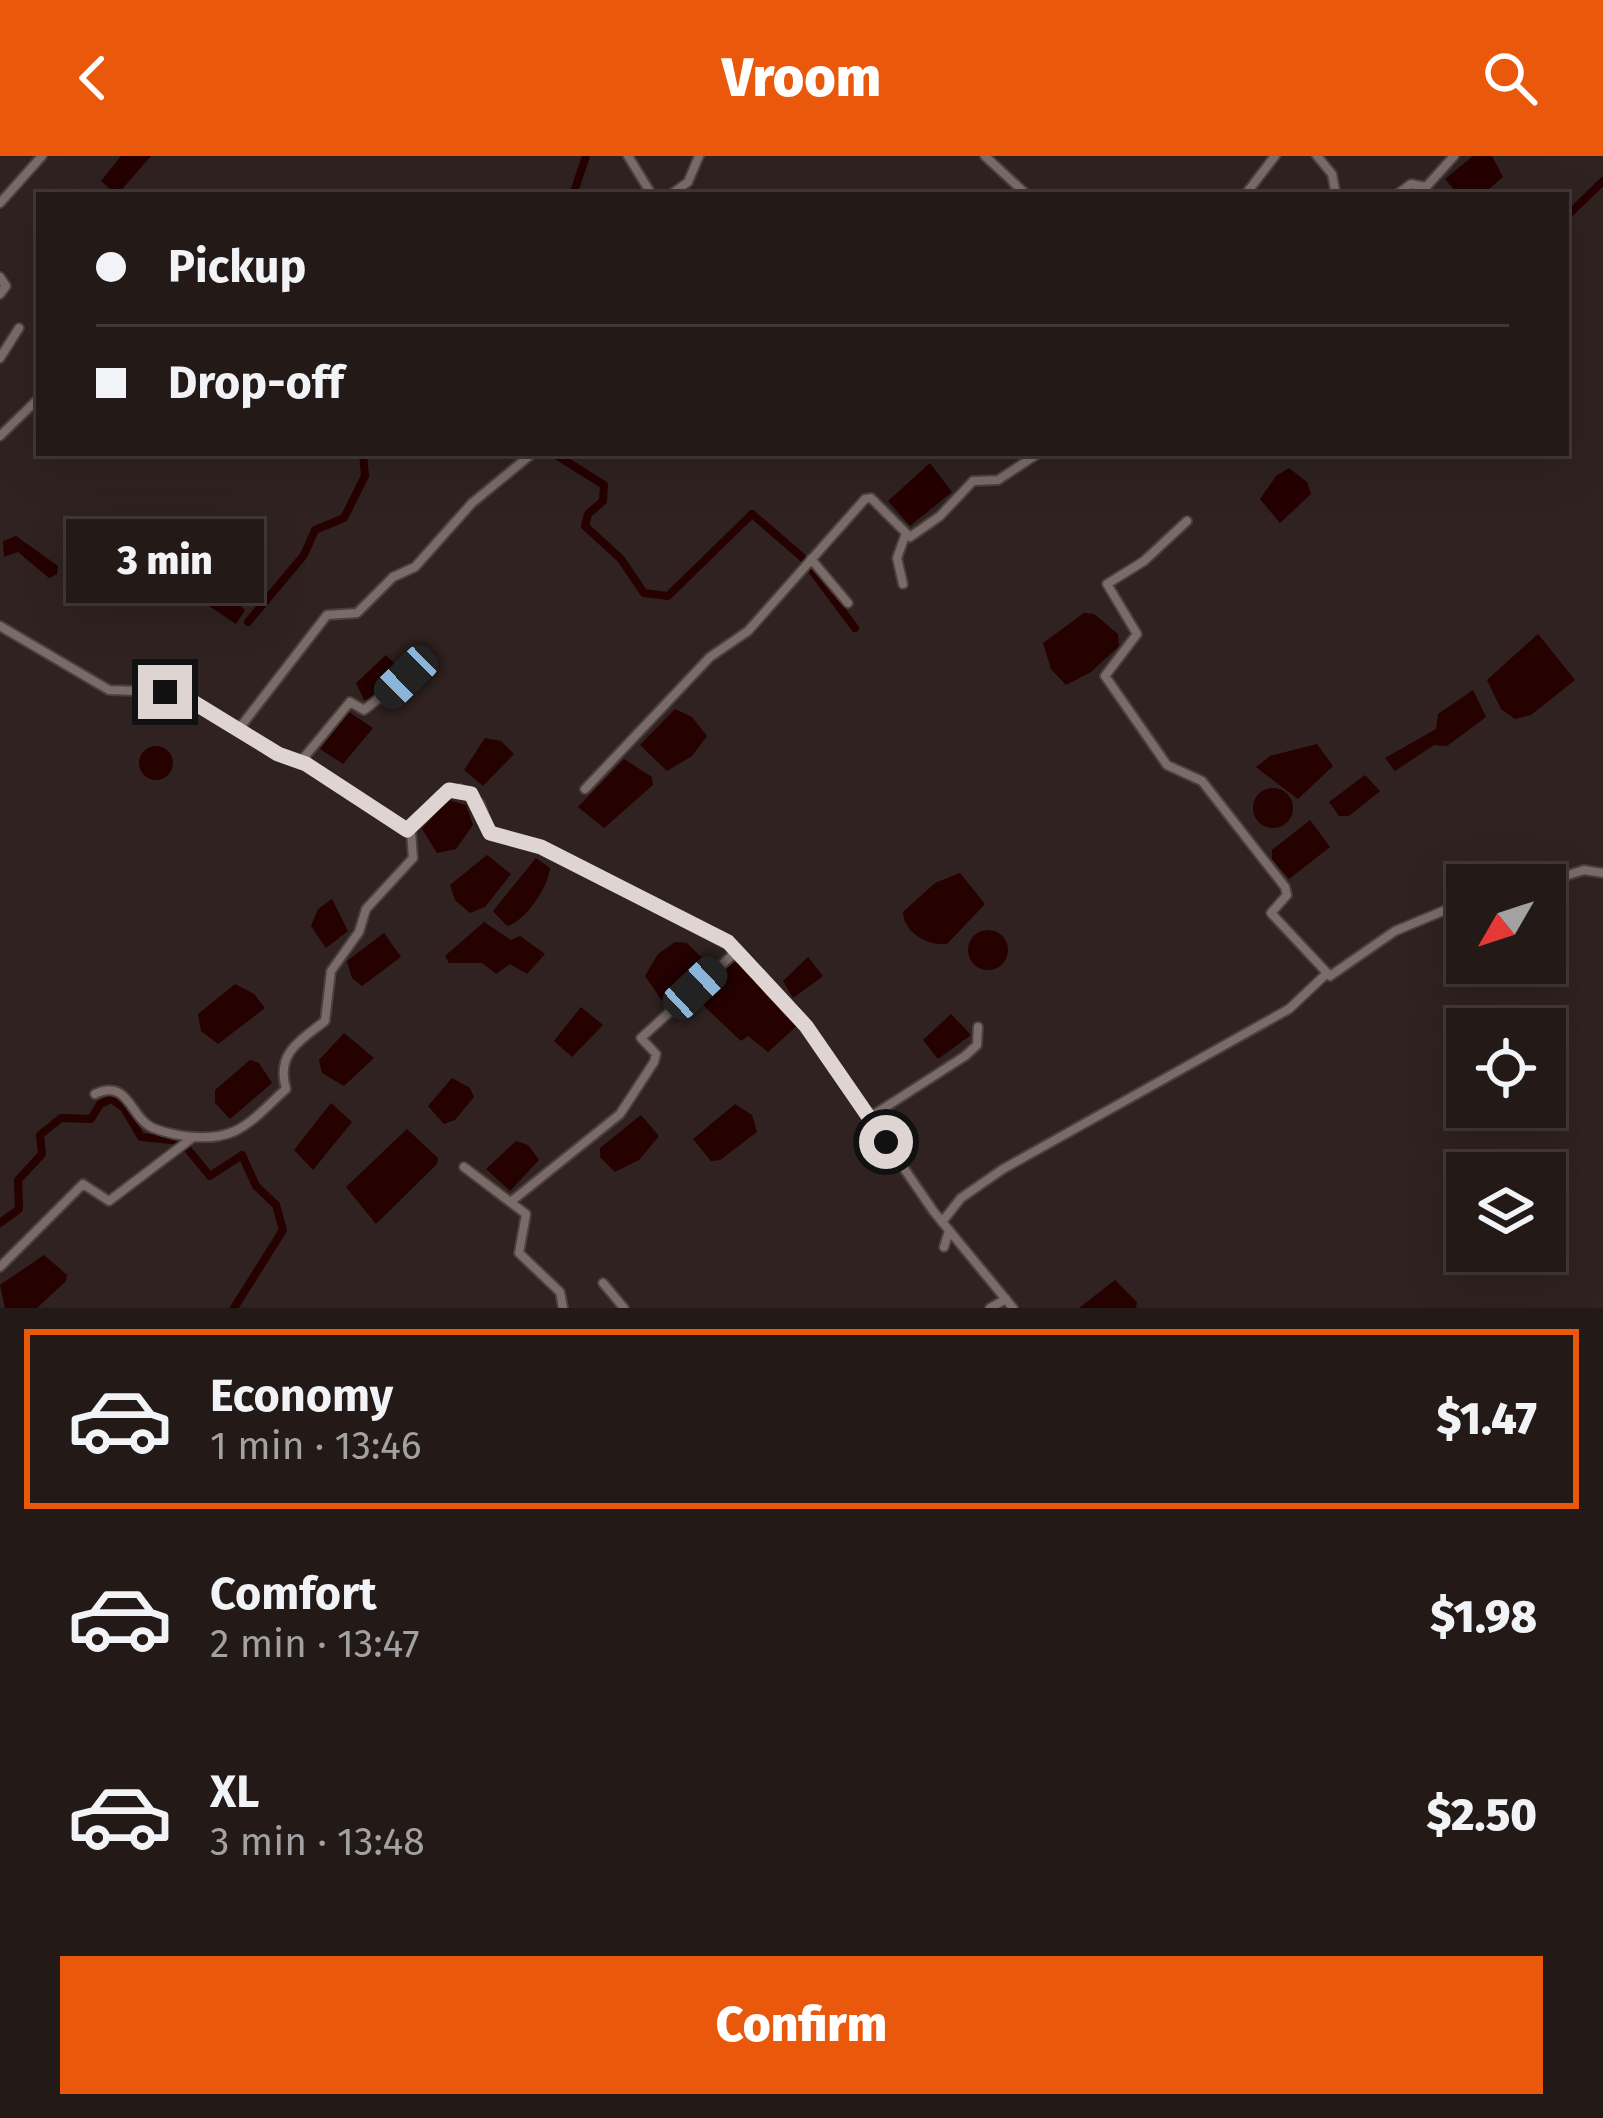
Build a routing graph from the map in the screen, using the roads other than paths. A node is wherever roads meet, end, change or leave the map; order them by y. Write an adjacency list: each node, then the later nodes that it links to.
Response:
1 (42, 156): 14 (street)
2 (628, 156): 8 (street)
3 (699, 156): 9 (street)
4 (985, 156): 10 (street)
5 (1275, 156): 11 (street)
6 (1317, 156): 12 (street)
7 (1454, 156): 13 (street)
8 (650, 192)
9 (674, 192)
10 (1024, 192)
11 (1247, 192)
12 (1336, 192)
13 (1400, 192)
14 (0, 203)
15 (0, 277): 16 (street)
16 (0, 294)
17 (19, 328): 19 (street)
18 (0, 337): 19 (street)
19 (3, 354)
20 (36, 401): 21 (street)
21 (0, 436)
22 (529, 456): 31 (street)
23 (1034, 456): 25 (street)
24 (1187, 521): 39 (street)
25 (905, 536): 26 (street); 27 (street)
26 (811, 560): 28 (street); 33 (street)
27 (903, 584)
28 (848, 603)
29 (0, 626): 31 (street)
30 (406, 677): 32 (street)
31 (238, 730): 32 (street)
32 (302, 761): 34 (street)
33 (585, 788)
34 (411, 831): 38 (street); 43 (street)
35 (1603, 873): 36 (street)
36 (1566, 876)
37 (1446, 908): 39 (street)
38 (738, 950): 42 (street); 45 (street)
39 (1325, 975): 46 (street)
40 (978, 1027): 42 (street)
41 (95, 1094): 43 (street)
42 (870, 1118): 46 (street)
43 (188, 1142): 49 (street)
44 (464, 1167): 45 (street)
45 (513, 1200): 52 (street)
46 (942, 1222): 47 (street)
47 (950, 1231): 48 (street); 51 (street)
48 (944, 1247)
49 (0, 1267)
50 (603, 1283): 53 (street)
51 (1010, 1304): 54 (street)
52 (563, 1308)
53 (624, 1308)
54 (990, 1308)

